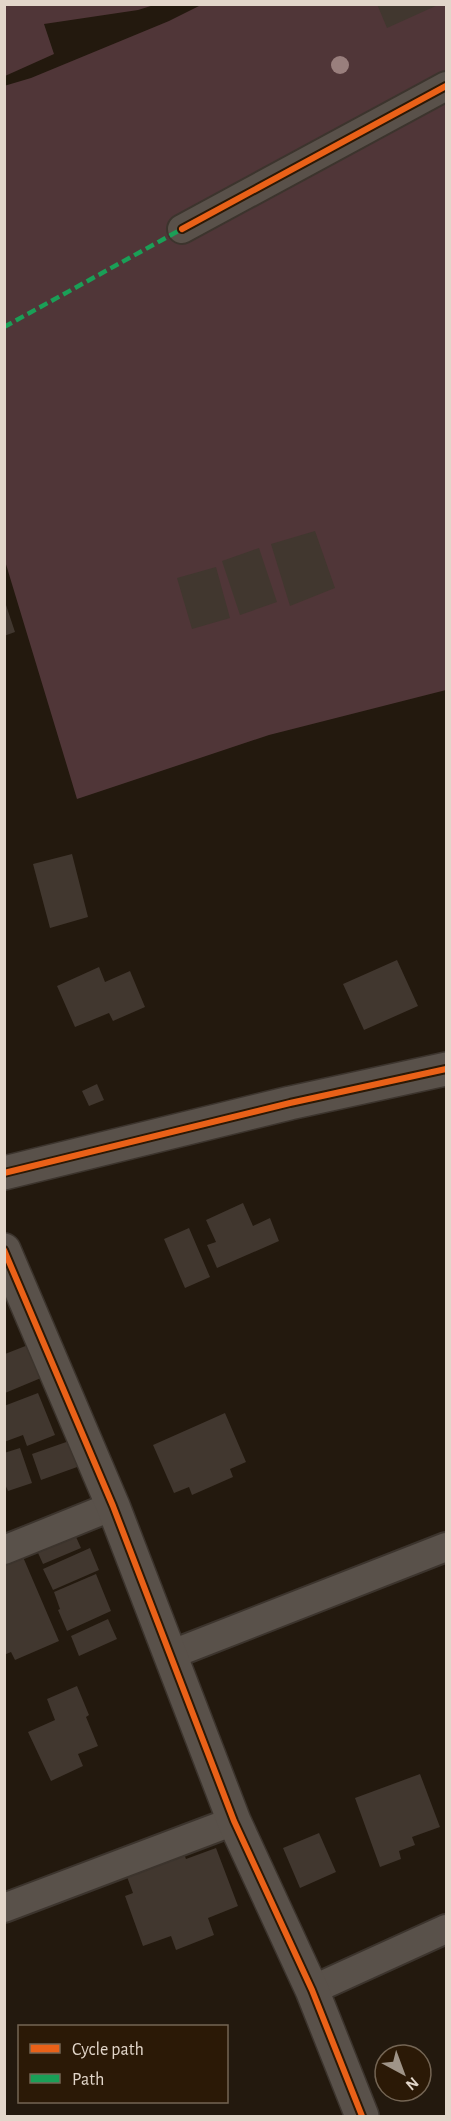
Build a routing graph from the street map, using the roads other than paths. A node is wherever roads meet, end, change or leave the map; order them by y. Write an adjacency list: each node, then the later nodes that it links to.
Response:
1 (447, 86): 2 (street)
2 (182, 229)
3 (447, 1069): 4 (street)
4 (4, 1173)
5 (4, 1250): 6 (street)
6 (113, 1506): 8 (street); 9 (street)
7 (447, 1547): 9 (street)
8 (4, 1550)
9 (170, 1655): 10 (street)
10 (234, 1821): 11 (street); 13 (street)
11 (4, 1908)
12 (447, 1929): 13 (street)
13 (312, 1990): 14 (street)
14 (362, 2116)

